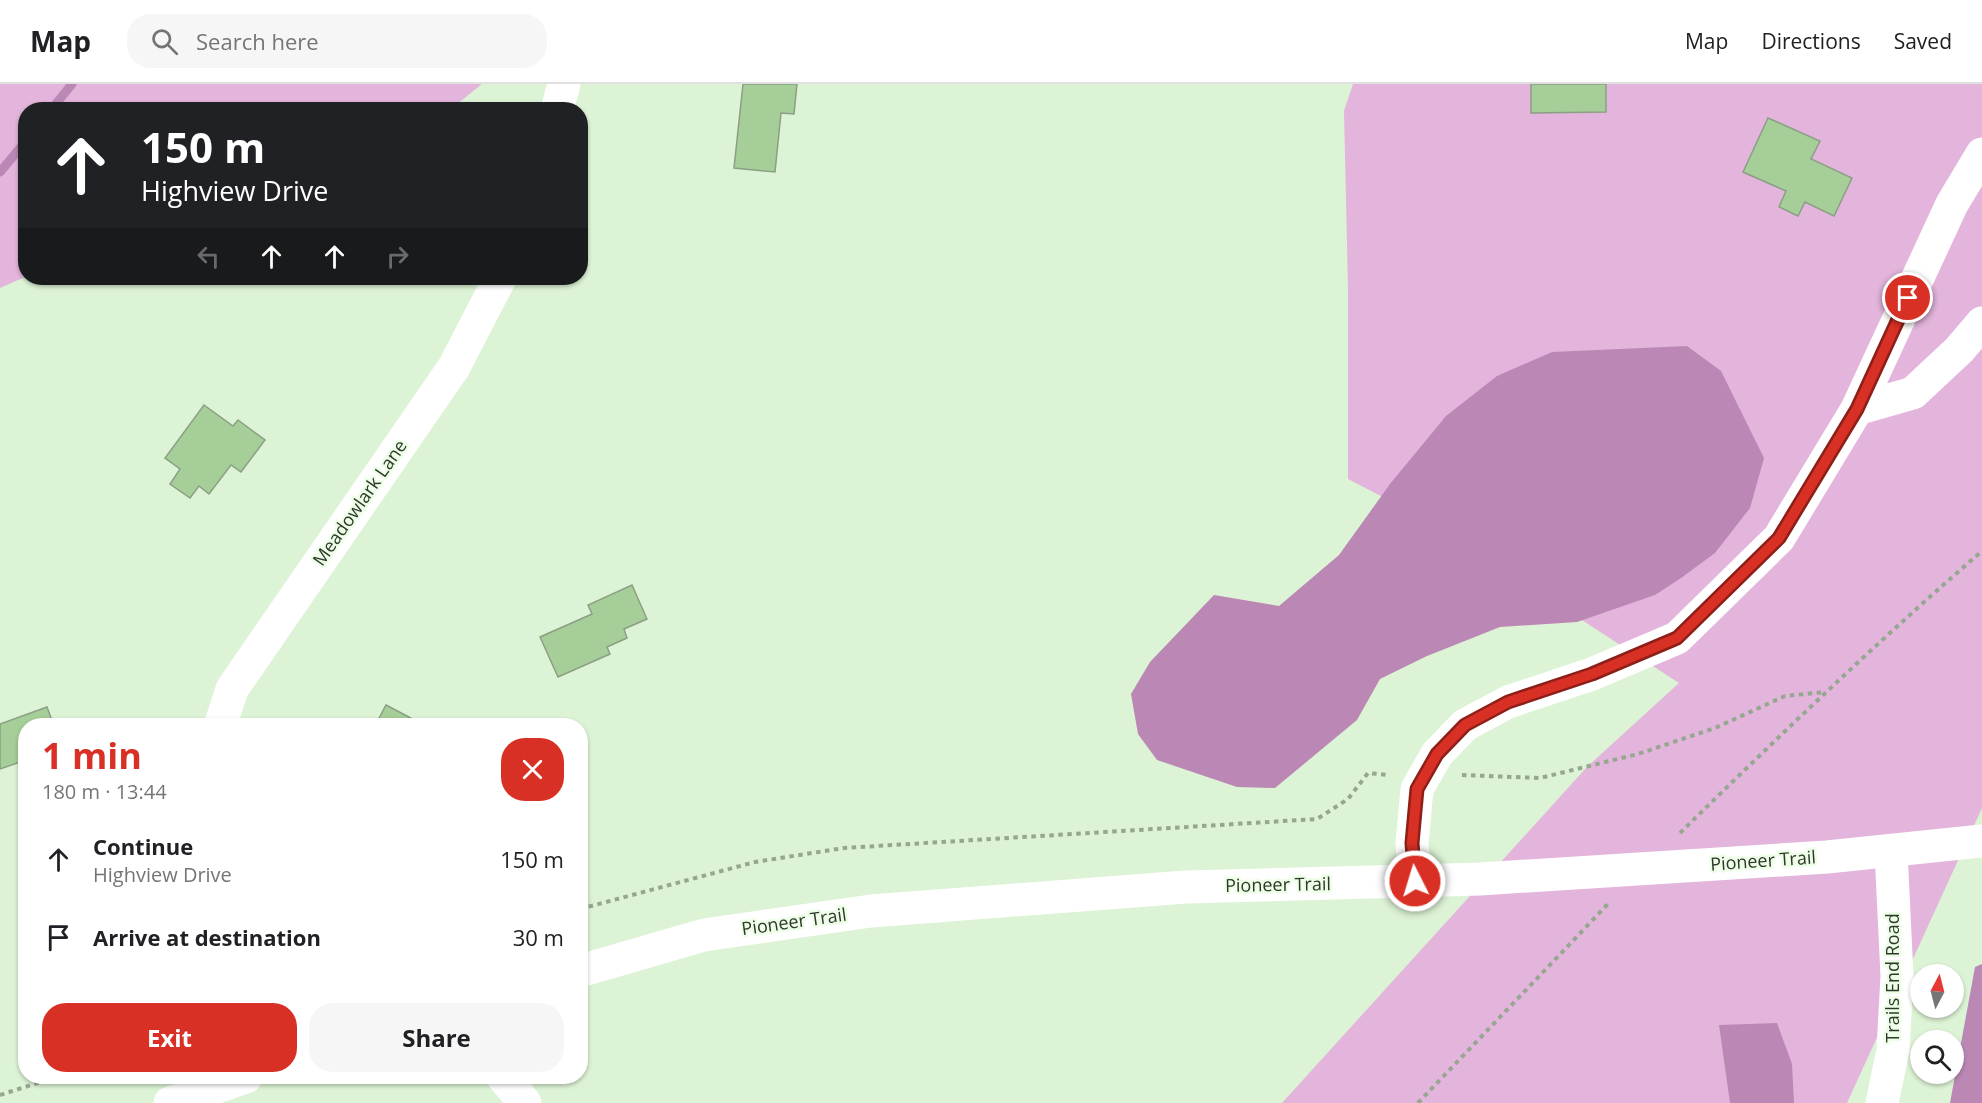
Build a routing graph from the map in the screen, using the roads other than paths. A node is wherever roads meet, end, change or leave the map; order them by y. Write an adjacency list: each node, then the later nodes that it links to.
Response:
1 (564, 84): 2 (street)
2 (559, 102)
3 (1982, 154): 6 (street)
4 (496, 285): 7 (street, Meadowlark Lane)
5 (1982, 322): 6 (street)
6 (1857, 409): 10 (street)
7 (223, 718)
8 (1982, 841): 9 (street, Pioneer Trail)
9 (1891, 851): 10 (street, Pioneer Trail); 16 (street, Trails End Road)
10 (1415, 881): 11 (street, Pioneer Trail)
11 (588, 969)
12 (226, 1084): 14 (street)
13 (509, 1084): 15 (street)
14 (170, 1103)
15 (525, 1103)
16 (1882, 1103)

